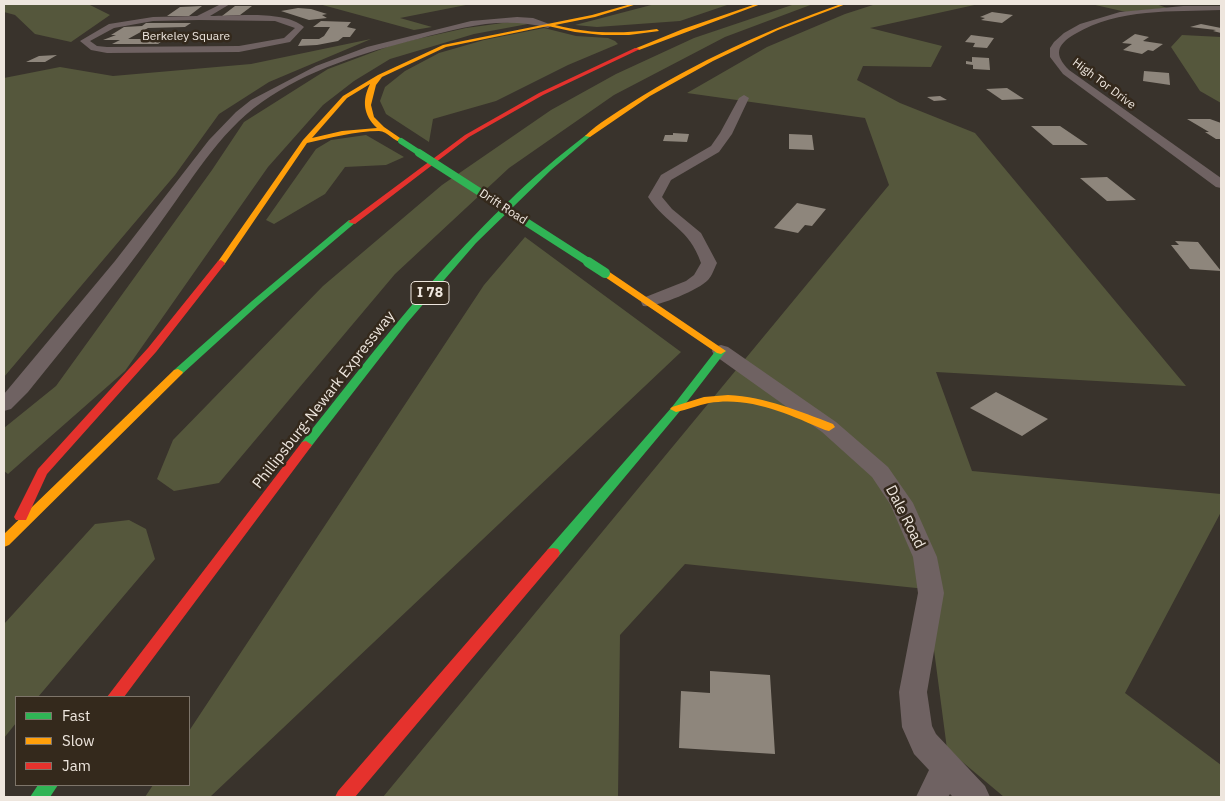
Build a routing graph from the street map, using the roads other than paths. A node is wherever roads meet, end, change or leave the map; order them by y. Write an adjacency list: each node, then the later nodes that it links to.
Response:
1 (226, 4): 6 (street, Berkeley Square)
2 (635, 4): 8 (main road)
3 (759, 4): 7 (main road)
4 (844, 4): 21 (main road, Phillipsburg-Newark Expressway / I 78)
5 (1221, 8): 13 (street, High Tor Drive)
6 (199, 18): 6 (street, Berkeley Square)
7 (699, 24): 8 (main road); 19 (main road)
8 (548, 25): 9 (main road); 16 (street)
9 (380, 76): 11 (main road, Drift Road); 12 (main road)
10 (744, 98): 14 (street)
11 (382, 129): 12 (main road); 14 (main road, Drift Road, bridge)
12 (305, 141): 19 (main road)
13 (1221, 184)
14 (649, 302): 15 (main road, Dale Road)
15 (721, 351): 17 (main road); 18 (street, Dale Road)
16 (4, 405)
17 (676, 409): 18 (main road); 25 (main road)
18 (829, 427): 22 (street, Dale Road)
19 (14, 531): 20 (main road)
20 (4, 542)
21 (116, 696)
22 (946, 768): 26 (street); 27 (street, Dale Road)
23 (48, 786): 24 (main road)
24 (40, 797)
25 (344, 797)
26 (932, 797)
27 (974, 797)

